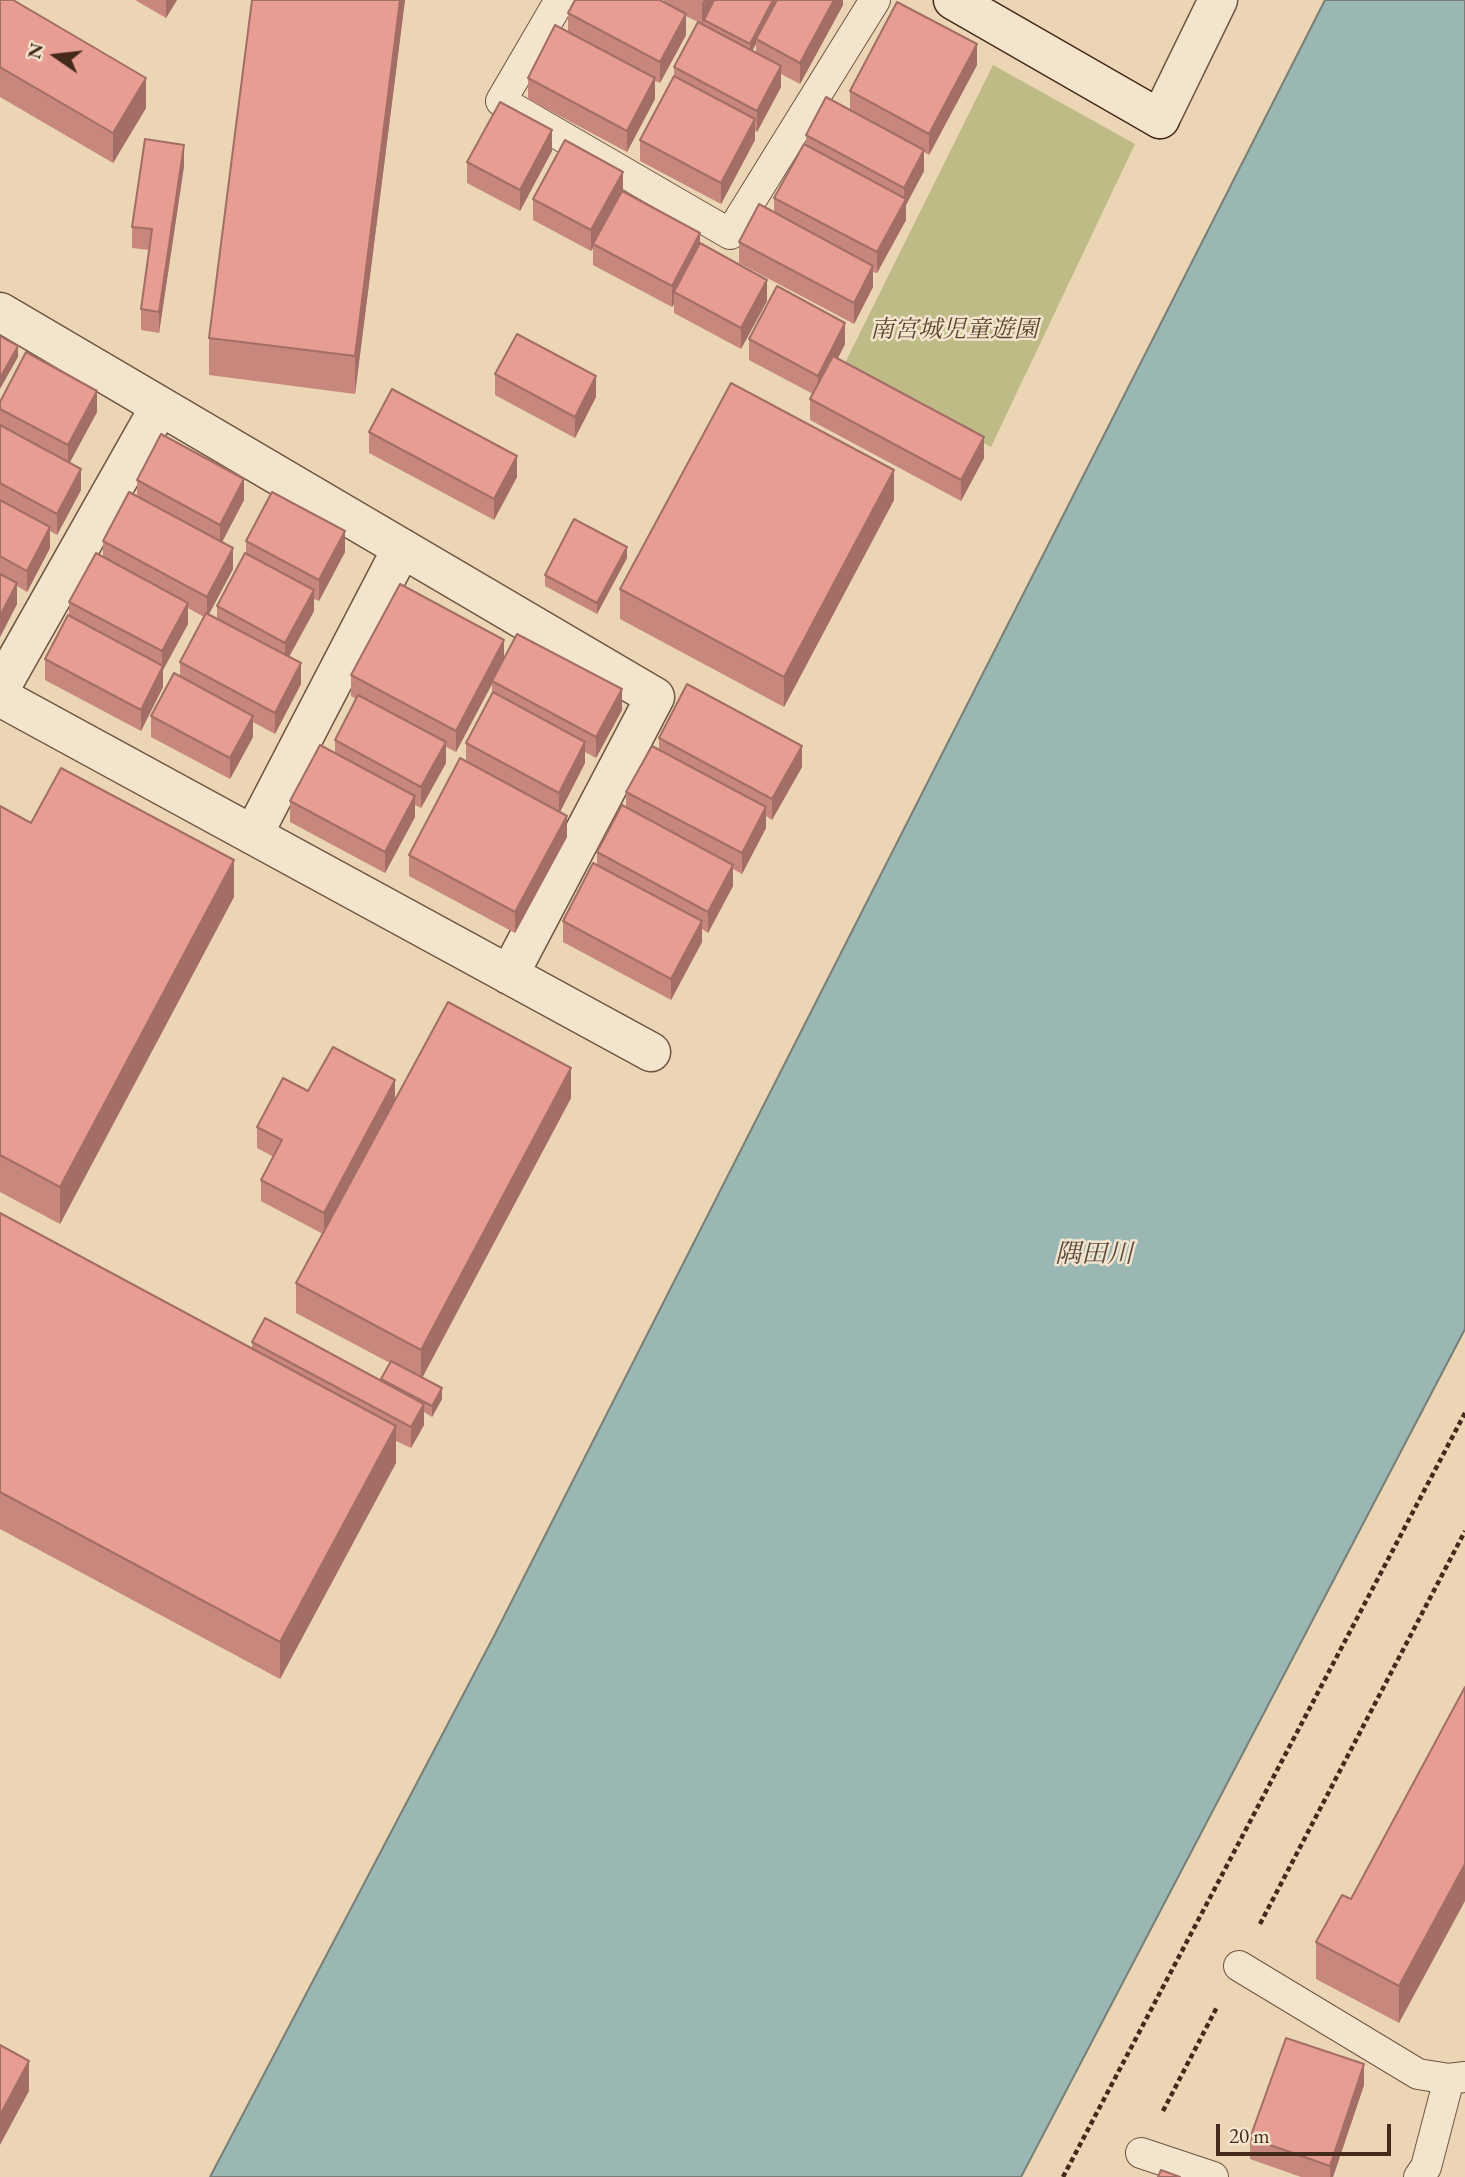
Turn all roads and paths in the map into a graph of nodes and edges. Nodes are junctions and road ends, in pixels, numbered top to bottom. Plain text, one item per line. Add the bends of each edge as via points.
1 (560, 0) edge
2 (875, 0) edge
3 (953, 0) edge
4 (1218, 0) edge
5 (0, 312) edge
6 (160, 406) junction
7 (402, 548) junction
8 (0, 689) edge
9 (0, 697) edge
10 (253, 835) junction
11 (509, 975) junction
12 (652, 1052) dead end
13 (1465, 1413) edge
14 (1465, 1531) edge
15 (1239, 1966) junction
16 (1457, 2078) edge
17 (1141, 2153) joint
18 (1063, 2177) edge
19 (1213, 2177) edge
20 (1419, 2177) edge

1 - 2 lane via 501,101 730,233
3 - 4 street via 1160,119
5 - 6 street
6 - 7 street
6 - 8 street
7 - 10 street
7 - 11 street via 655,697
9 - 10 street
10 - 11 street
11 - 12 street
13 - 18 path
14 - 15 path
15 - 16 lane via 1418,2074
15 - 17 path
16 - 20 lane
17 - 19 lane

